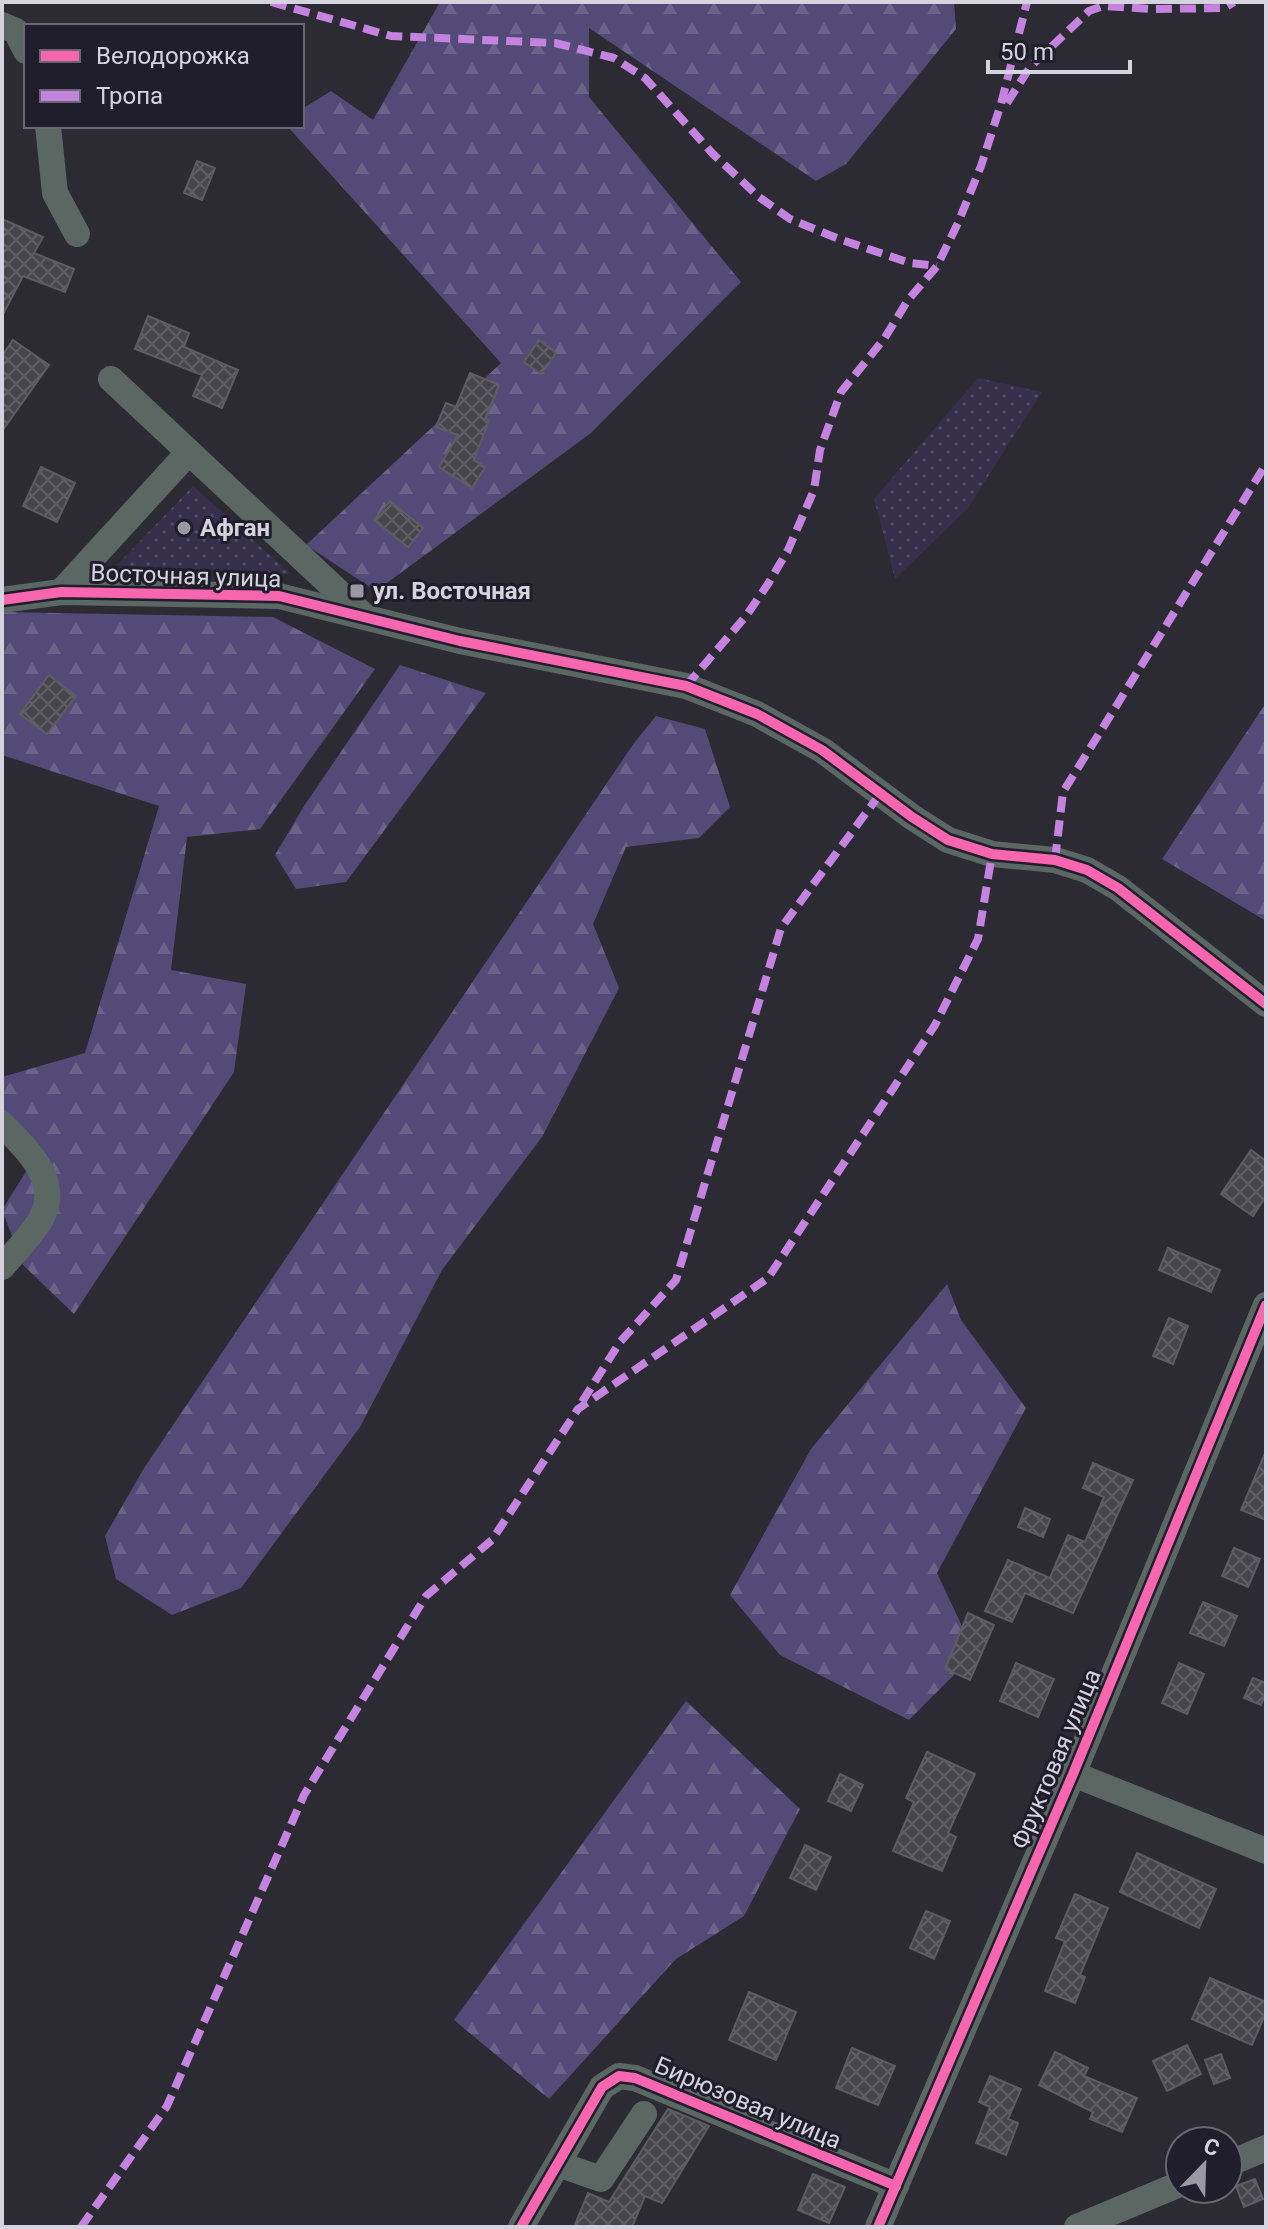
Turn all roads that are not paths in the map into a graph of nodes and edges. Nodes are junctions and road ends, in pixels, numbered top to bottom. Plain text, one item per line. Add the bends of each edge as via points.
1 (2, 25) edge
2 (24, 47) edge
3 (48, 128) edge
4 (77, 234) dead end
5 (111, 379) dead end
6 (189, 452) junction
7 (61, 592) junction
8 (2, 600) edge
9 (366, 617) junction
10 (1266, 1004) edge
11 (2, 1124) edge
12 (2, 1267) edge
13 (1266, 1305) edge
14 (1073, 1774) junction
15 (1266, 1851) edge
16 (644, 2114) dead end
17 (1266, 2148) edge
18 (1244, 2157) edge
19 (558, 2164) junction
20 (896, 2186) junction
21 (1164, 2191) edge
22 (521, 2227) edge
23 (878, 2227) edge
24 (1077, 2227) edge

1 - 2 street via 16,31
3 - 4 street via 55,193
5 - 6 street
6 - 7 street
6 - 9 street
7 - 8 street, Восточная улица
7 - 9 street, Восточная улица via 279,596
9 - 10 street, Восточная улица via 686,686 757,714 822,750 948,840 992,854 1055,860 1087,870 1118,888
11 - 12 street via 37,1160 48,1187 43,1216
13 - 14 street, Фруктовая улица
14 - 15 street
14 - 20 street, Фруктовая улица
16 - 19 street via 601,2179
17 - 18 street
19 - 20 street, Бирюзовая улица via 602,2087 619,2076 635,2078
19 - 22 street, Бирюзовая улица
20 - 23 street, Фруктовая улица
21 - 24 street

